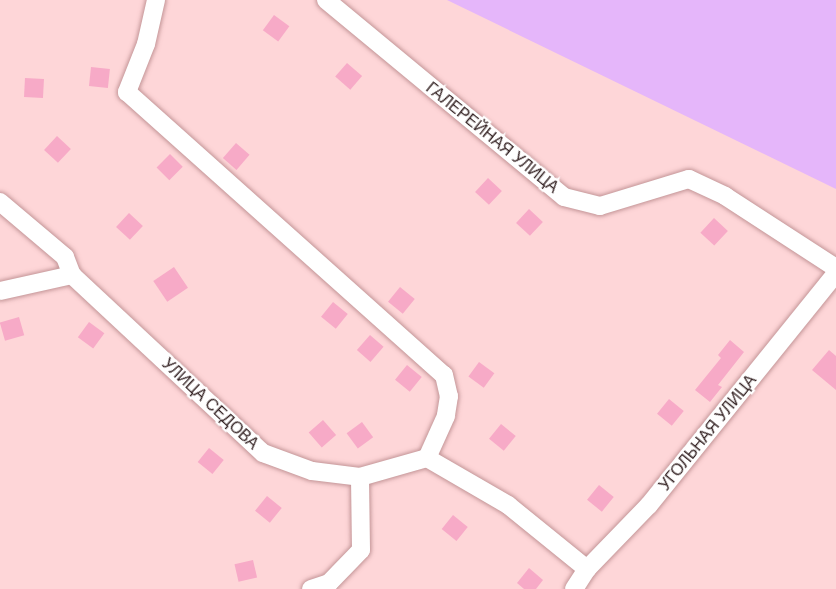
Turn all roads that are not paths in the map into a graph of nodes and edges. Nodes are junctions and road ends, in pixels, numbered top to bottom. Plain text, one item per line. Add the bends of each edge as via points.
1 (156, 0) edge
2 (326, 0) edge
3 (0, 201) edge
4 (836, 268) edge
5 (836, 273) edge
6 (72, 275) junction
7 (0, 291) edge
8 (427, 458) junction
9 (360, 477) junction
10 (587, 569) junction
11 (311, 589) edge
12 (574, 589) edge

1 - 8 street via 146,44 127,92 444,375 449,396 446,416
2 - 4 street, ГАЛЕРЕЙНАЯ УЛИЦА via 564,197 600,207 689,179 725,196
3 - 6 street, УЛИЦА СЕДОВА via 65,257
5 - 10 street, УГОЛЬНАЯ УЛИЦА via 649,505
6 - 7 street
6 - 9 street, УЛИЦА СЕДОВА via 263,453 312,471
8 - 9 street, УЛИЦА СЕДОВА
8 - 10 street via 508,505
9 - 11 street via 361,550 329,583
10 - 12 street, УГОЛЬНАЯ УЛИЦА

